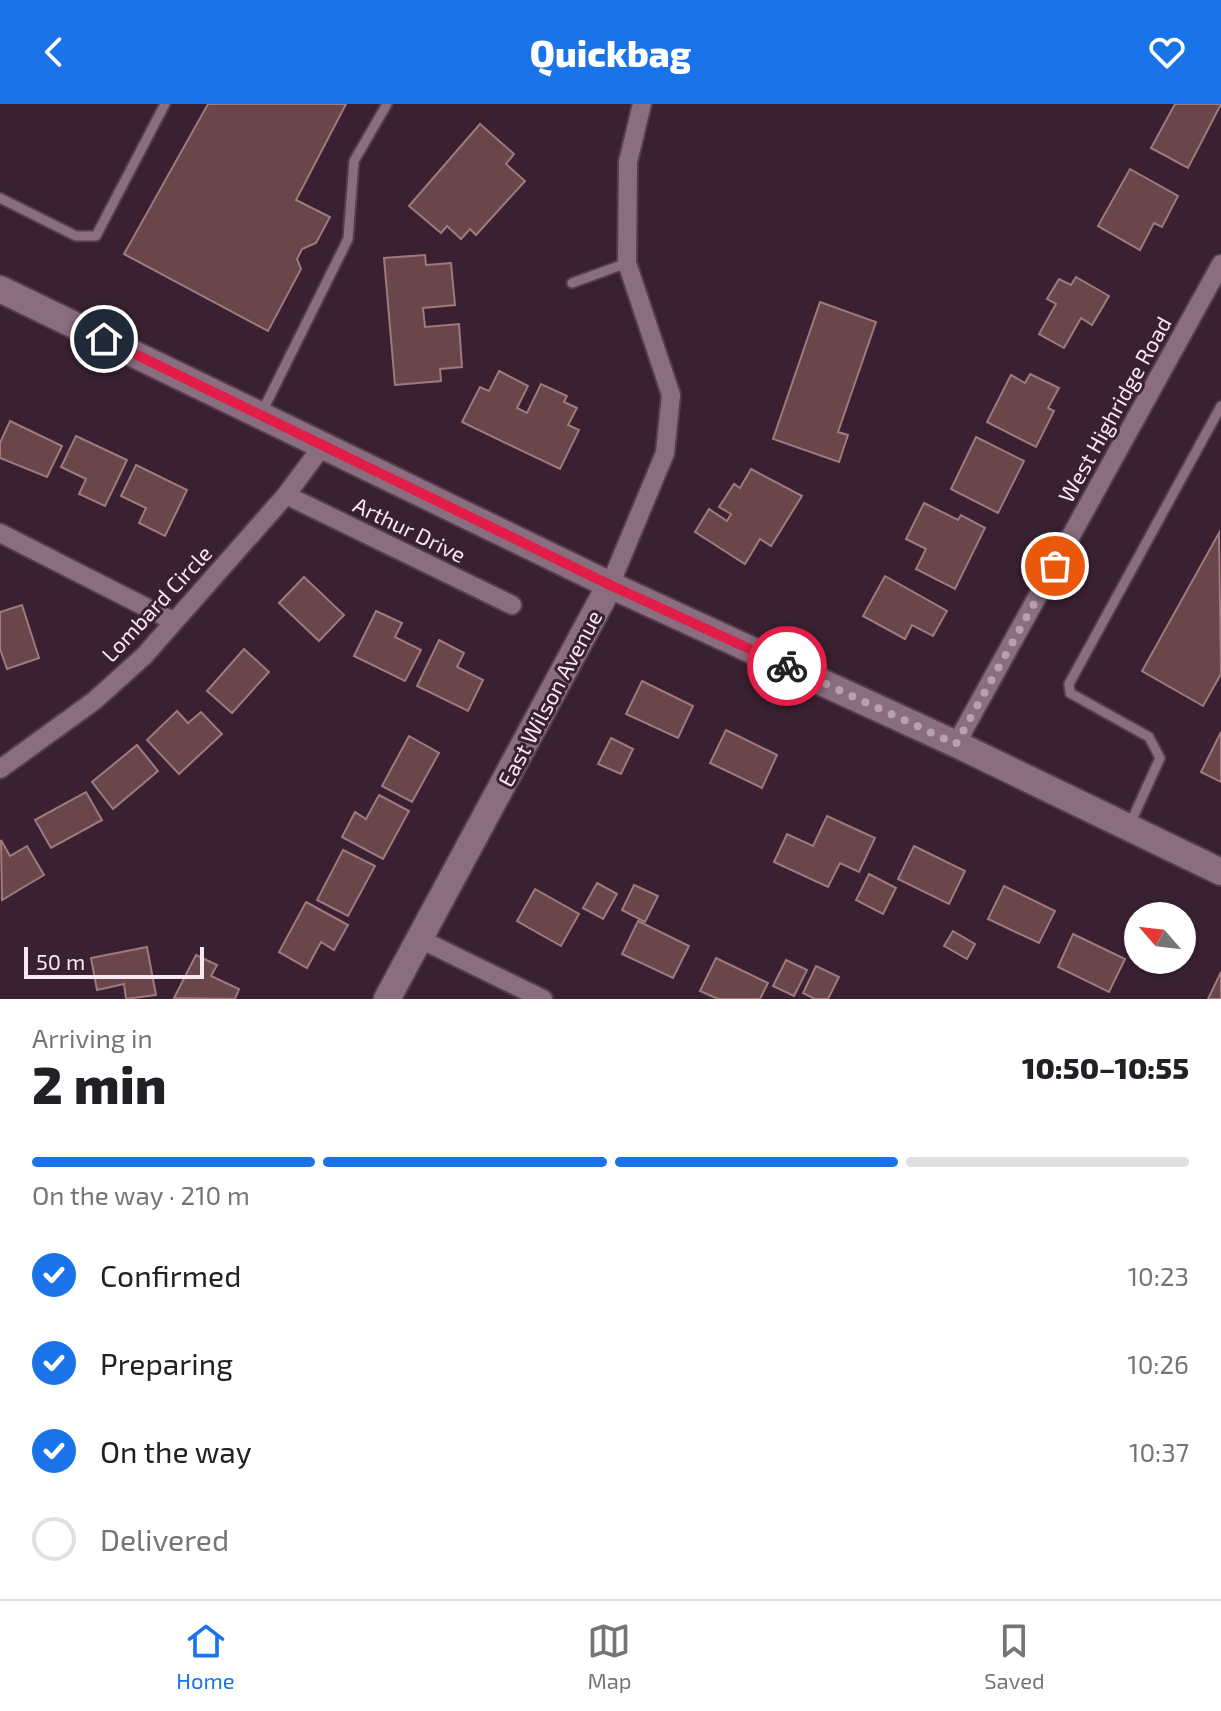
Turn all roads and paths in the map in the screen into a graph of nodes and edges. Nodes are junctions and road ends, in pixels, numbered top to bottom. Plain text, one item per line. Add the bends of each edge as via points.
1 (165, 104) edge
2 (387, 104) edge
3 (642, 104) edge
4 (0, 198) edge
5 (627, 263) junction
6 (1221, 264) edge
7 (572, 283) dead end
8 (0, 289) edge
9 (1221, 406) edge
10 (261, 414) junction
11 (324, 444) junction
12 (286, 495) junction
13 (0, 533) edge
14 (610, 585) junction
15 (512, 605) dead end
16 (173, 621) junction
17 (956, 744) junction
18 (0, 769) edge
19 (1129, 828) junction
20 (1221, 872) edge
21 (420, 939) junction
22 (387, 999) edge
23 (543, 999) edge

1 - 4 lane via 96,236 76,236
2 - 10 lane via 354,161 348,239
3 - 5 street, East Wilson Avenue via 628,162
5 - 7 lane
5 - 14 street, East Wilson Avenue via 671,395 665,453
6 - 17 street, West Highridge Road
8 - 10 street
9 - 19 lane via 1069,684 1070,693 1149,737 1160,758
10 - 11 street
11 - 12 street, Lombard Circle
11 - 14 street
12 - 15 street, Arthur Drive
12 - 16 street, Lombard Circle
13 - 16 street
14 - 17 street
14 - 21 street, East Wilson Avenue
16 - 18 street, Lombard Circle via 94,701
17 - 19 street
19 - 20 street
21 - 22 street, East Wilson Avenue
21 - 23 street

